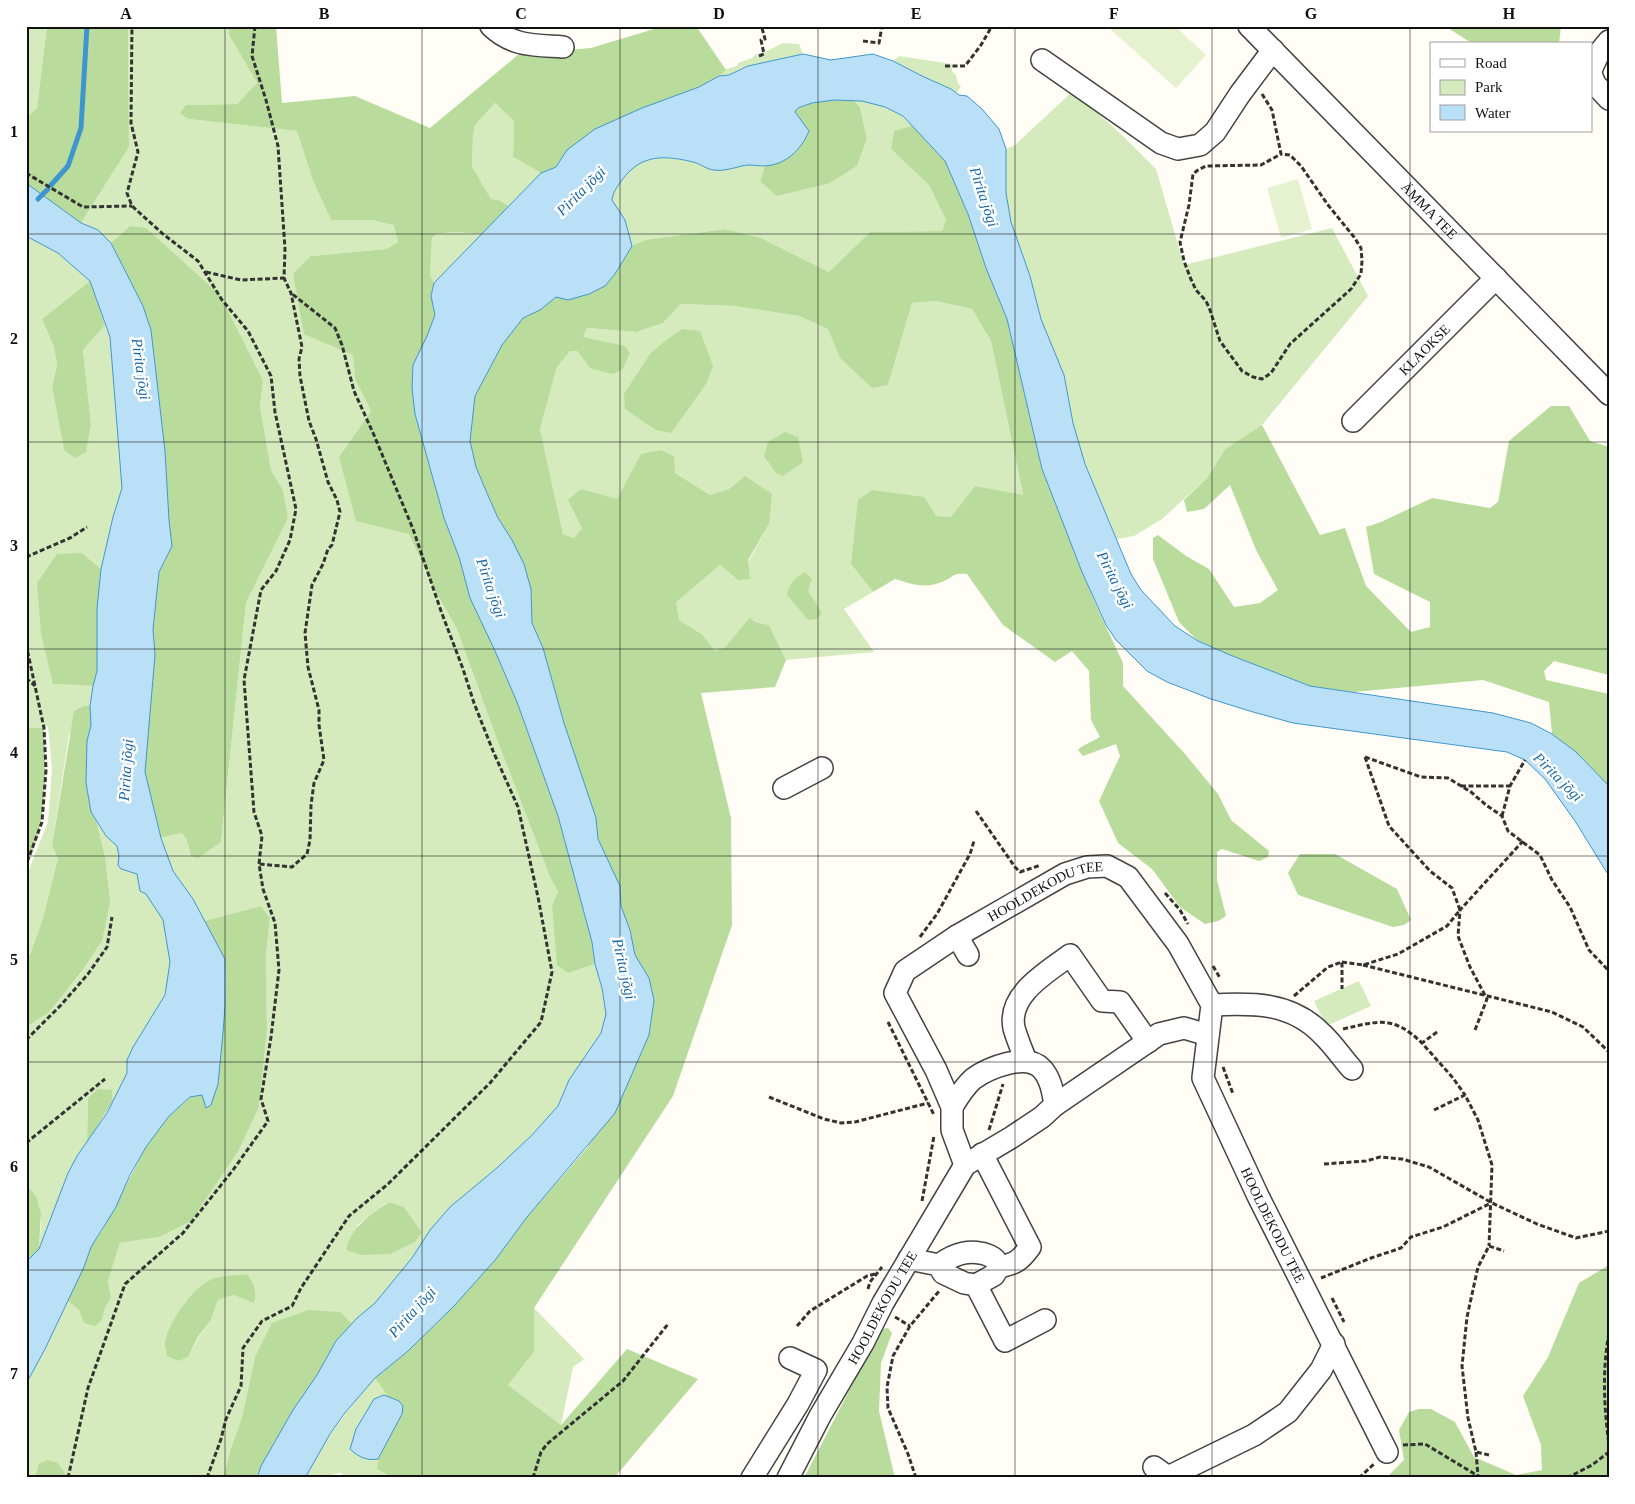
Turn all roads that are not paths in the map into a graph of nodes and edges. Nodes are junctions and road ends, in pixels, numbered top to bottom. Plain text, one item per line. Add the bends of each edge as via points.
1 (491, 26) edge
2 (1248, 26) edge
3 (1609, 41) edge
4 (563, 47) dead end
5 (1273, 50) junction
6 (1042, 60) dead end
7 (1592, 68) edge
8 (1592, 76) edge
9 (1609, 99) edge
10 (1496, 278) junction
11 (1609, 394) edge
12 (1353, 421) dead end
13 (822, 768) dead end
14 (784, 788) dead end
15 (957, 936) junction
16 (968, 955) dead end
17 (1212, 1005) junction
18 (1208, 1035) junction
19 (1148, 1042) junction
20 (1018, 1061) junction
21 (1352, 1069) dead end
22 (1055, 1105) junction
23 (952, 1107) junction
24 (974, 1160) junction
25 (909, 1259) junction
26 (998, 1267) junction
27 (945, 1271) junction
28 (976, 1285) junction
29 (1046, 1320) dead end
30 (1334, 1344) junction
31 (790, 1358) dead end
32 (798, 1404) junction
33 (820, 1416) junction
34 (1387, 1452) road end
35 (1154, 1467) dead end
36 (752, 1478) edge
37 (788, 1478) edge

1 - 4 street via 498,33 522,44
2 - 5 street, ÄMMA TEE
3 - 7 street
5 - 6 street via 1215,132 1200,145 1178,149 1161,143
5 - 10 street, ÄMMA TEE
8 - 9 street
10 - 11 street, ÄMMA TEE
10 - 12 street, KLAOKSE
13 - 14 street
15 - 16 street
15 - 17 street, HOOLDEKODU TEE via 1065,874 1087,867 1107,866 1128,877 1178,944
15 - 23 street, HOOLDEKODU TEE via 905,971 895,993
17 - 18 street, HOOLDEKODU TEE
17 - 21 street via 1274,1006 1303,1018 1323,1034
18 - 19 street via 1184,1028 1160,1034
18 - 30 street, HOOLDEKODU TEE via 1203,1078 1258,1196
19 - 20 street via 1120,1002 1102,1001 1070,955 1032,985 1016,1003 1014,1026
19 - 22 street
20 - 22 street via 1041,1068 1052,1088
20 - 23 street via 974,1079
22 - 24 street
23 - 24 street, HOOLDEKODU TEE via 952,1130
24 - 25 street, HOOLDEKODU TEE
24 - 26 street via 1030,1247 1022,1259
25 - 27 street
25 - 33 street, HOOLDEKODU TEE
26 - 27 street via 992,1255 965,1252 948,1258
26 - 28 street via 994,1276
27 - 28 street via 964,1283
28 - 29 street via 1006,1341
30 - 34 street, HOOLDEKODU TEE
30 - 35 street via 1322,1370 1288,1412 1254,1435 1168,1477
31 - 32 street via 816,1370
32 - 33 street
32 - 36 street
33 - 37 street, HOOLDEKODU TEE

